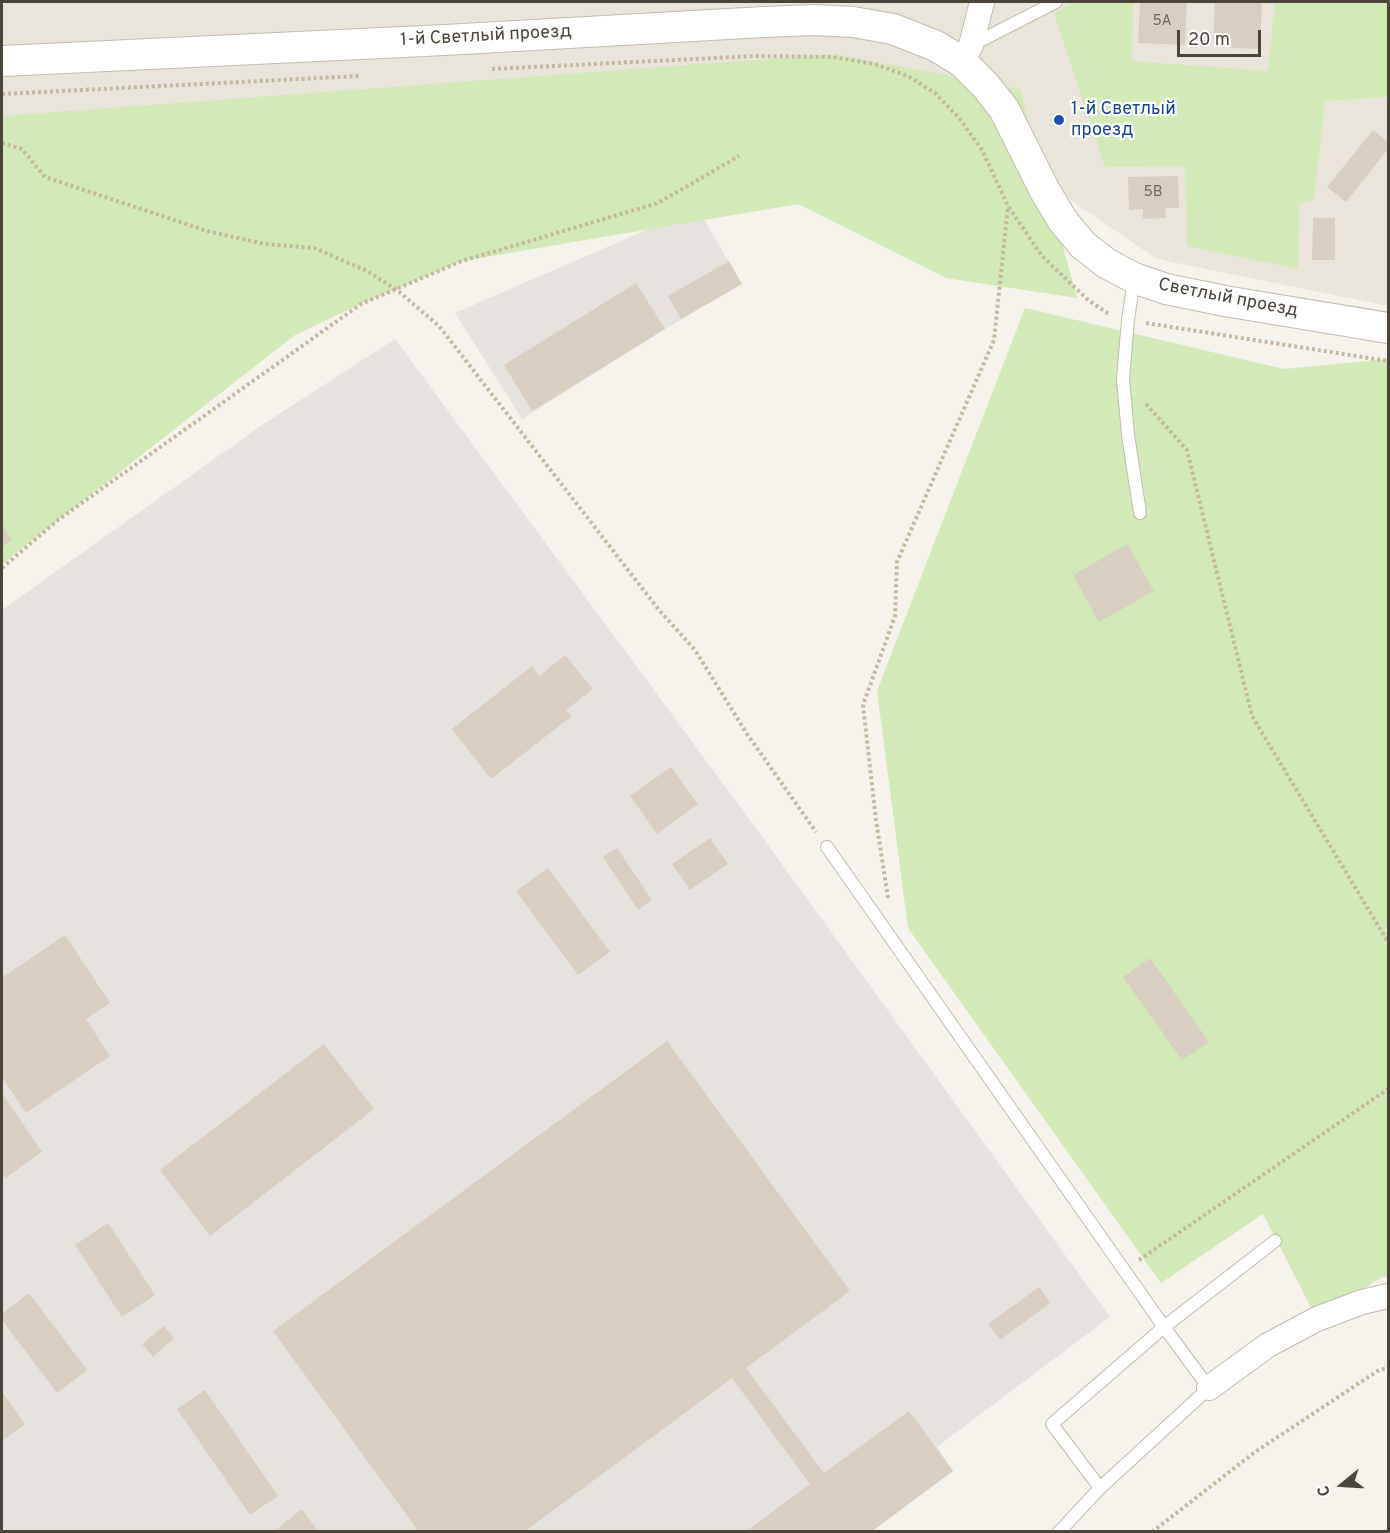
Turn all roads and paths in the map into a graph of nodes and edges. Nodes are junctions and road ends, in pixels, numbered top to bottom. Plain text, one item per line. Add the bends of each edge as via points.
1 (982, 2) edge
2 (1056, 2) edge
3 (966, 53) junction
4 (2, 61) edge
5 (481, 70) dead end
6 (361, 76) dead end
7 (2, 94) edge
8 (2, 143) edge
9 (739, 156) dead end
10 (1008, 206) junction
11 (1134, 278) junction
12 (397, 290) junction
13 (1128, 320) junction
14 (1389, 328) edge
15 (1389, 361) edge
16 (1123, 380) junction
17 (1140, 513) dead end
18 (2, 568) edge
19 (827, 848) joint
20 (888, 900) dead end
21 (1389, 942) edge
22 (1389, 1089) edge
23 (1275, 1241) dead end
24 (1125, 1269) junction
25 (1389, 1296) edge
26 (1164, 1327) junction
27 (1389, 1368) edge
28 (1209, 1388) junction
29 (1100, 1488) junction
30 (1059, 1532) edge
31 (1152, 1532) edge

1 - 3 street
2 - 3 lane
3 - 4 street, 1-й Светлый проезд via 893,29 814,20
3 - 11 street, Светлый проезд via 1004,109 1063,221 1083,245
5 - 10 path via 756,56 833,57 874,64 908,76 935,93 959,118 982,150
6 - 7 path
8 - 12 path via 22,149 45,177 207,231 265,244 314,248 367,271
9 - 12 path via 658,202 462,261
10 - 13 path via 1042,256 1087,299 1111,315
10 - 20 path via 994,340 897,562 895,616 862,705
11 - 13 lane
11 - 14 street, Светлый проезд via 1225,301
12 - 18 path via 362,304 58,520
12 - 19 path via 439,326 652,602 695,650 747,734
13 - 15 path
13 - 16 lane
16 - 17 lane
16 - 21 path via 1187,450 1252,716
19 - 24 lane
22 - 24 path
23 - 26 lane
24 - 26 lane
25 - 28 street via 1317,1319 1268,1344
26 - 28 lane
26 - 29 lane via 1053,1424
27 - 31 path via 1379,1370 1255,1452
28 - 29 lane
29 - 30 lane

